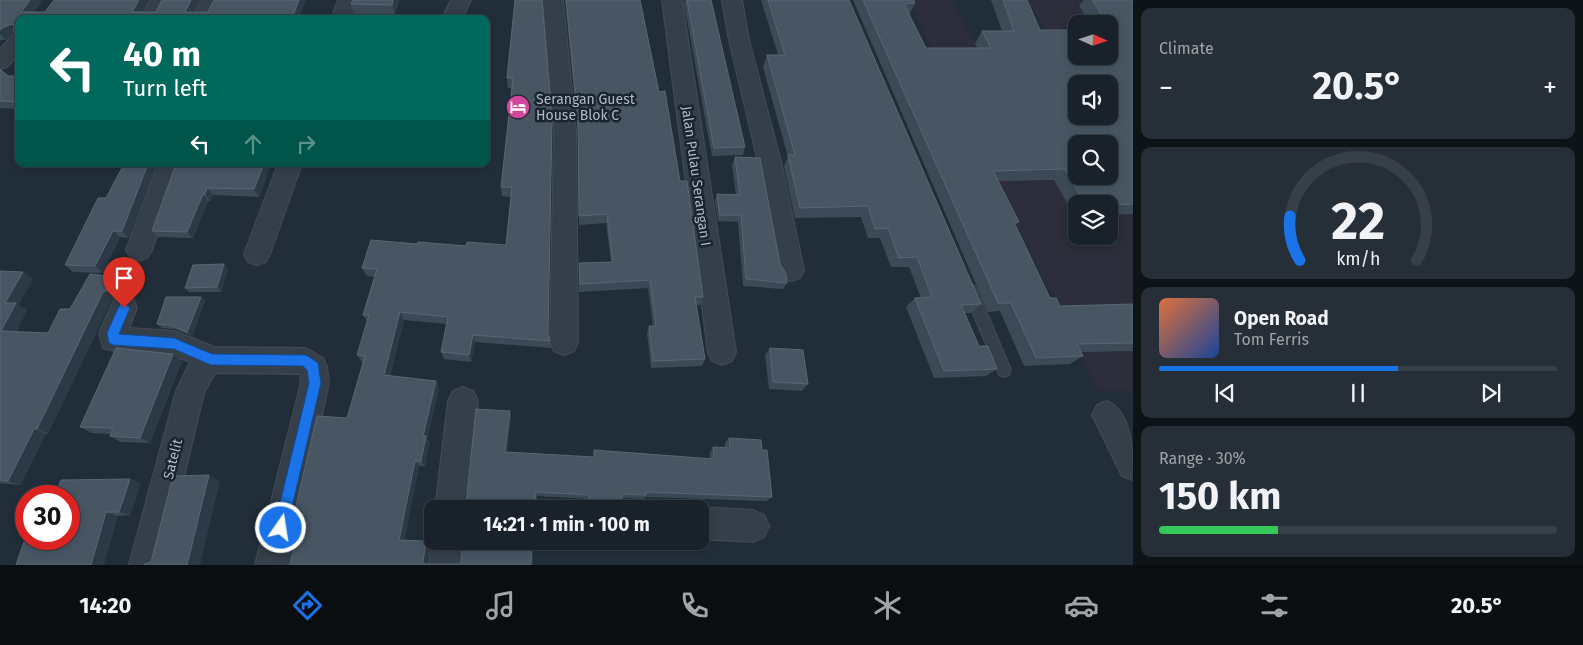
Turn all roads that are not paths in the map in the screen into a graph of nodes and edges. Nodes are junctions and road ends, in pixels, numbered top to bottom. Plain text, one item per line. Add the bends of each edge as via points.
1 (161, 0) edge
2 (212, 0) edge
3 (348, 0) edge
4 (461, 0) edge
5 (553, 0) edge
6 (672, 0) edge
7 (732, 0) edge
8 (152, 15) edge
9 (203, 15) edge
10 (342, 15) edge
11 (454, 15) edge
12 (15, 45) edge
13 (0, 62) edge
14 (169, 167) edge
15 (289, 167) edge
16 (139, 250) dead end
17 (258, 254) dead end
18 (791, 270) dead end
19 (966, 280) edge
20 (124, 308) dead end
21 (564, 342) dead end
22 (722, 352) dead end
23 (211, 360) junction
24 (1004, 370) dead end
25 (463, 401) dead end
26 (1107, 415) dead end
27 (1133, 465) edge
28 (452, 500) edge
29 (709, 524) edge
30 (753, 526) dead end
31 (447, 550) edge
32 (146, 565) edge
33 (272, 565) edge
34 (446, 565) edge

1 - 8 street
2 - 9 street
3 - 10 street
4 - 11 street
5 - 21 street via 566,131
6 - 22 street, Jalan Pulau Serangan I
7 - 18 street
12 - 13 street
14 - 16 street
15 - 17 street
19 - 24 lane
20 - 23 street via 113,339 174,344
23 - 32 street, Satelit via 203,365 190,391
23 - 33 street via 306,361 313,367 315,383
25 - 28 street
26 - 27 street
29 - 30 street
31 - 34 street

